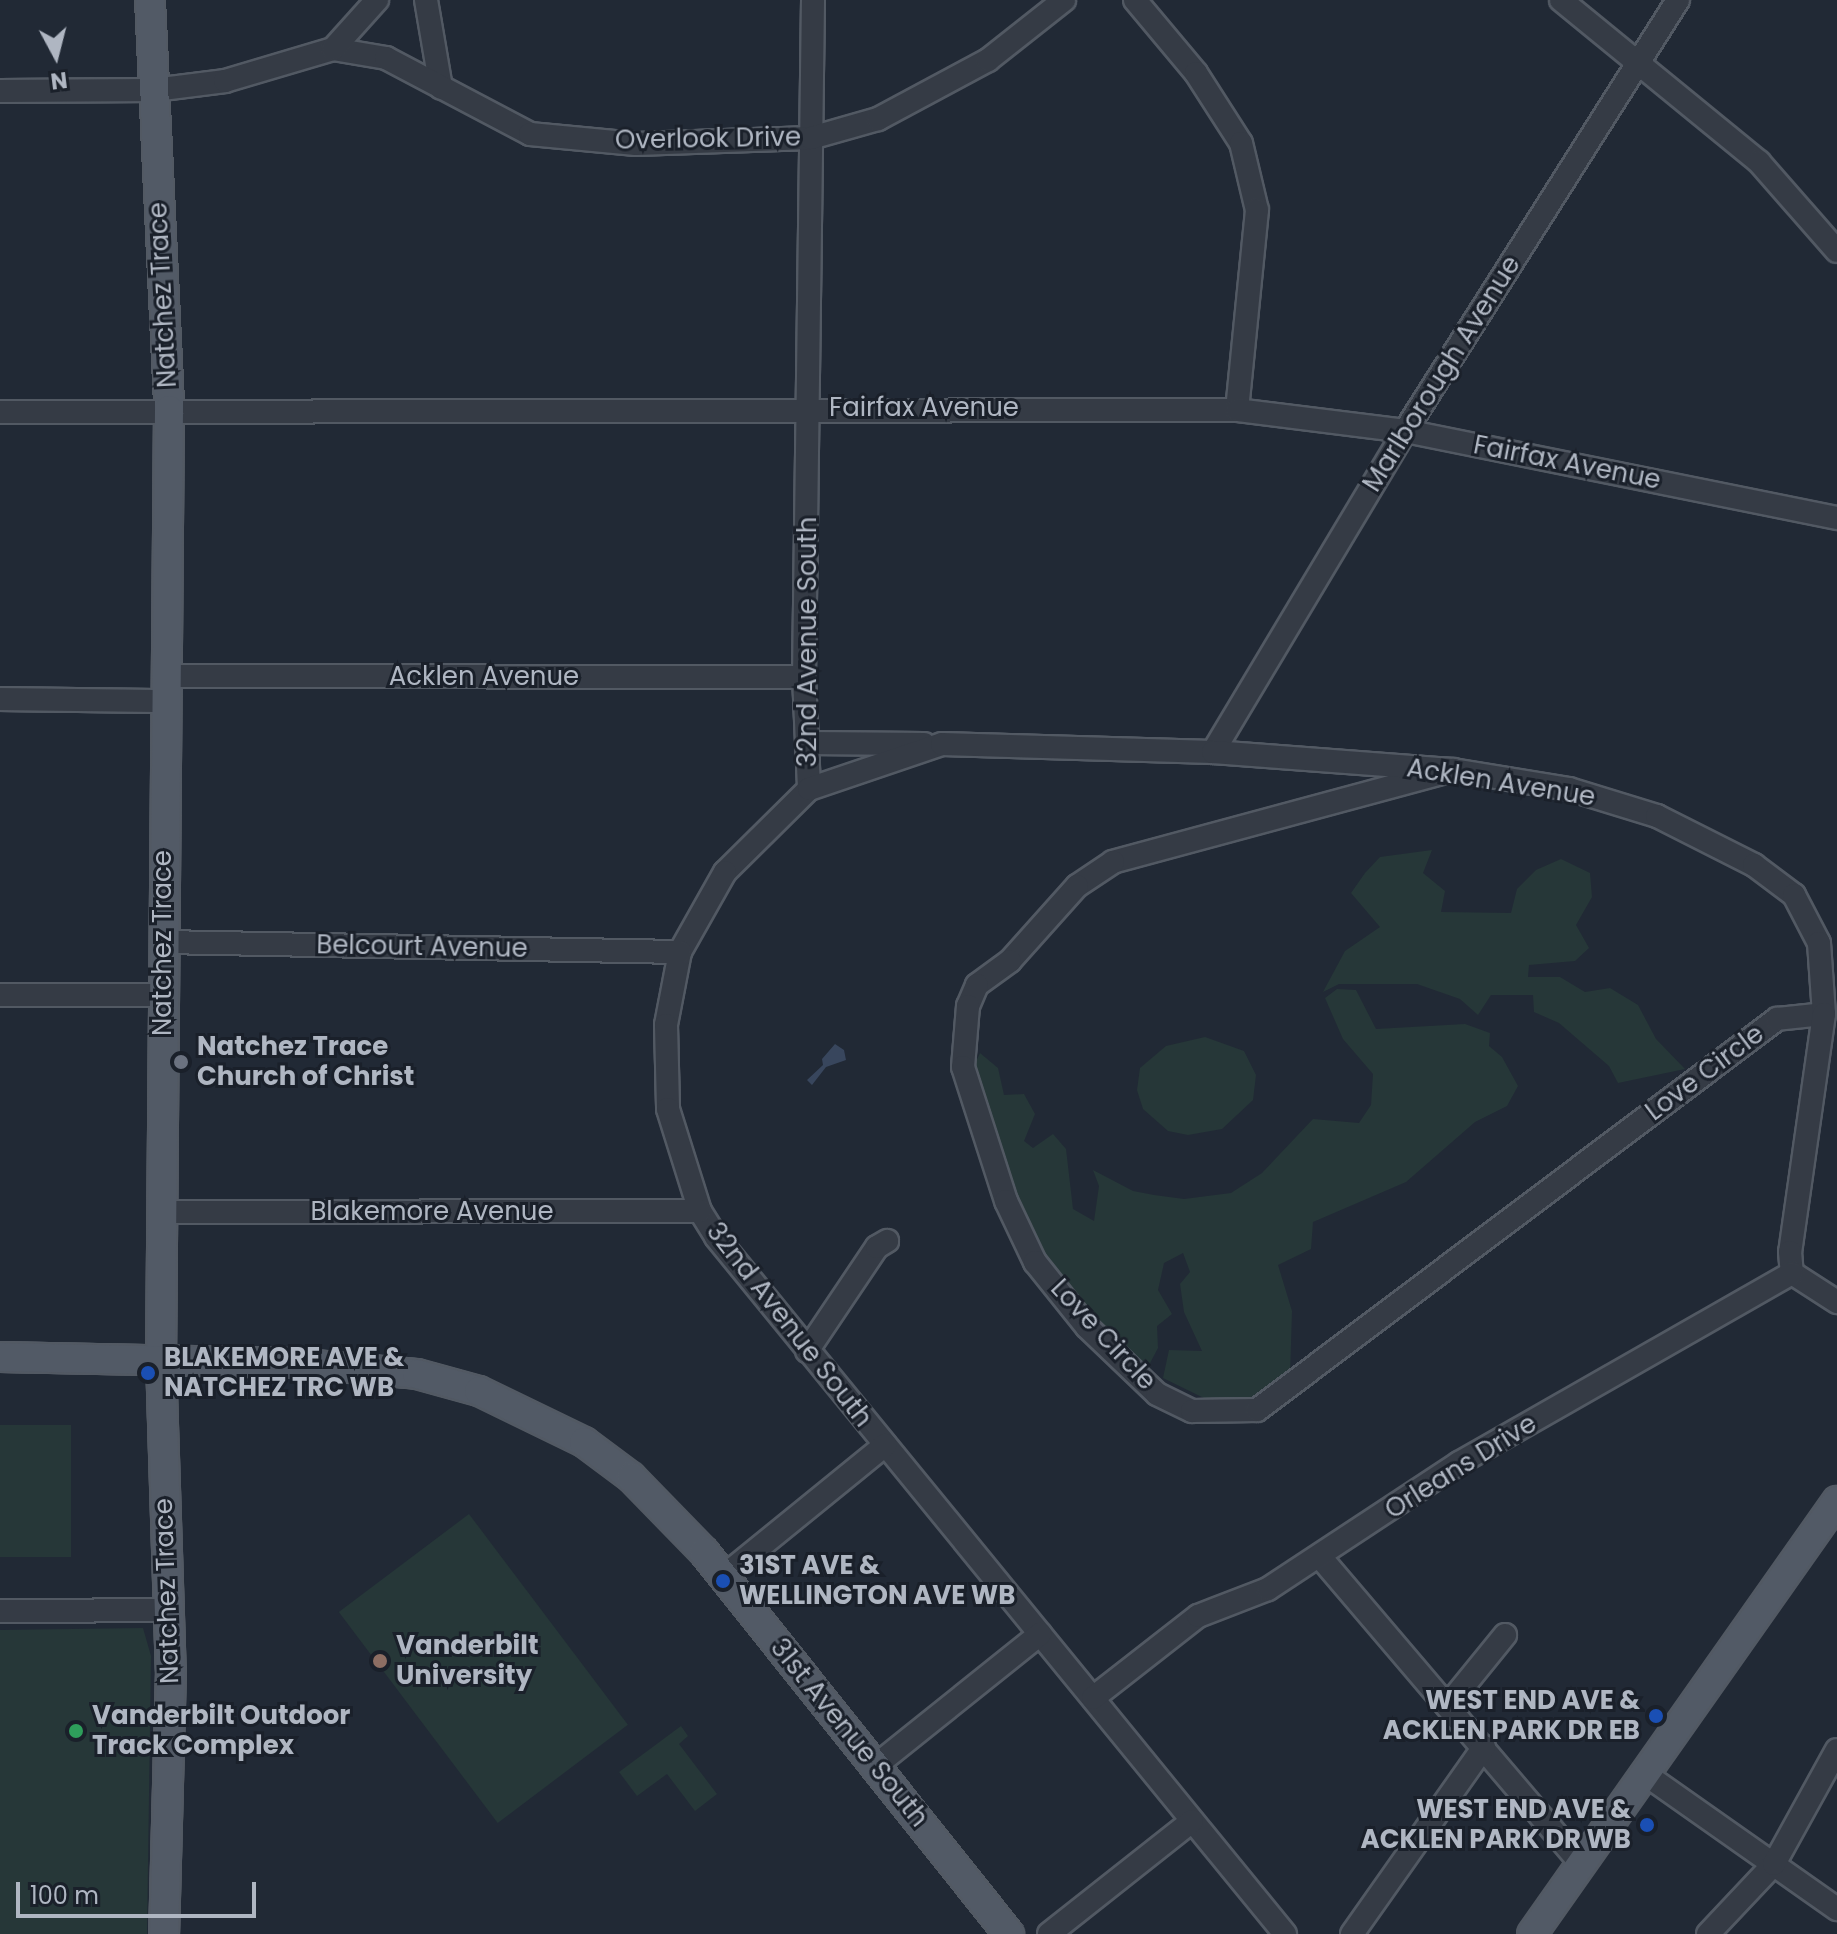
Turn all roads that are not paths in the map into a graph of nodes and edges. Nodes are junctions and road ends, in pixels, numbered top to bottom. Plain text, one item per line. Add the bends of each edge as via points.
1 (150, 0) edge
2 (377, 0) edge
3 (426, 0) edge
4 (813, 0) edge
5 (1064, 0) edge
6 (1135, 0) edge
7 (1561, 0) edge
8 (1678, 0) edge
9 (333, 49) junction
10 (1638, 61) junction
11 (441, 88) junction
12 (154, 90) junction
13 (0, 91) edge
14 (811, 138) junction
15 (1837, 251) edge
16 (808, 408) junction
17 (169, 410) junction
18 (1237, 410) junction
19 (0, 412) edge
20 (1405, 431) junction
21 (1837, 518) edge
22 (804, 677) junction
23 (165, 688) junction
24 (0, 699) edge
25 (807, 743) junction
26 (942, 744) junction
27 (1213, 752) junction
28 (1453, 770) junction
29 (809, 789) junction
30 (163, 942) junction
31 (680, 952) junction
32 (0, 995) edge
33 (163, 995) junction
34 (1824, 1014) junction
35 (700, 1211) junction
36 (164, 1212) junction
37 (887, 1241) dead end
38 (1792, 1273) junction
39 (1837, 1302) edge
40 (807, 1351) junction
41 (0, 1357) edge
42 (161, 1360) junction
43 (885, 1445) junction
44 (1837, 1501) edge
45 (1321, 1558) junction
46 (724, 1576) junction
47 (167, 1610) junction
48 (0, 1611) edge
49 (1040, 1634) junction
50 (1505, 1635) dead end
51 (1093, 1698) junction
52 (1449, 1704) junction
53 (1484, 1747) junction
54 (1837, 1750) edge
55 (874, 1767) junction
56 (1645, 1774) junction
57 (1192, 1821) junction
58 (1774, 1864) junction
59 (1583, 1866) junction
60 (1837, 1909) edge
61 (164, 1934) edge
62 (1009, 1934) edge
63 (1049, 1934) edge
64 (1285, 1934) edge
65 (1352, 1934) edge
66 (1532, 1934) edge
67 (1708, 1934) edge

1 - 12 main road, Natchez Trace
2 - 9 street
3 - 11 street
4 - 14 street, 32nd Avenue South
5 - 14 street, Overlook Drive via 988,60 878,119
6 - 18 street via 1196,73 1241,143 1257,210
7 - 10 street
8 - 10 street, Marlborough Avenue
9 - 11 street, Overlook Drive via 386,58
9 - 12 street via 225,81
10 - 15 street via 1759,162
10 - 20 street, Marlborough Avenue
11 - 14 street, Overlook Drive via 530,134 636,144
12 - 13 street
12 - 17 main road, Natchez Trace
14 - 16 street, 32nd Avenue South
16 - 17 street, Fairfax Avenue
16 - 18 street, Fairfax Avenue
16 - 22 street, 32nd Avenue South
17 - 19 street, Fairfax Avenue
17 - 23 main road, Natchez Trace
18 - 20 street, Fairfax Avenue
20 - 21 street, Fairfax Avenue
20 - 27 street, Marlborough Avenue
22 - 23 street, Acklen Avenue
22 - 25 street, 32nd Avenue South
23 - 24 street, Acklen Avenue
23 - 30 main road, Natchez Trace
25 - 26 street, Acklen Avenue
25 - 29 street, 32nd Avenue South
26 - 27 street, Acklen Avenue
26 - 29 street, Acklen Avenue
27 - 28 street, Acklen Avenue
28 - 34 street, Acklen Avenue via 1569,789 1657,816 1754,865 1794,895 1819,943
28 - 34 street, Love Circle via 1113,862 1077,886 1010,961 977,985 968,1006 963,1067 1006,1201 1035,1262 1087,1327 1157,1394 1192,1411 1257,1410 1777,1019
29 - 31 street, 32nd Avenue South via 725,872
30 - 31 street, Belcourt Avenue
30 - 33 main road, Natchez Trace
31 - 35 street, 32nd Avenue South via 666,1025 668,1109
32 - 33 street
33 - 36 main road, Natchez Trace
34 - 38 street, Acklen Avenue via 1790,1252
35 - 36 street, Blakemore Avenue
35 - 40 street, 32nd Avenue South
36 - 42 main road, Natchez Trace
37 - 40 street via 877,1247
38 - 39 street
38 - 45 street, Orleans Drive via 1459,1463
40 - 43 street, 32nd Avenue South
41 - 42 main road
42 - 46 main road, 31st Avenue South via 335,1366 417,1374 479,1391 584,1442 631,1477
42 - 47 main road, Natchez Trace
43 - 46 street
43 - 49 street, 32nd Avenue South
44 - 56 main road
45 - 51 street, Orleans Drive via 1268,1589 1198,1616
45 - 52 street
46 - 55 main road, 31st Avenue South
47 - 48 street
47 - 61 main road, Natchez Trace via 171,1670
49 - 51 street, 32nd Avenue South
49 - 55 street
50 - 52 street
51 - 57 street, 32nd Avenue South
52 - 53 street
53 - 59 street
53 - 65 street
54 - 58 street
55 - 62 main road, 31st Avenue South
56 - 58 street
56 - 59 main road
57 - 63 street
57 - 64 street, 32nd Avenue South
58 - 60 street
58 - 67 street
59 - 66 main road

